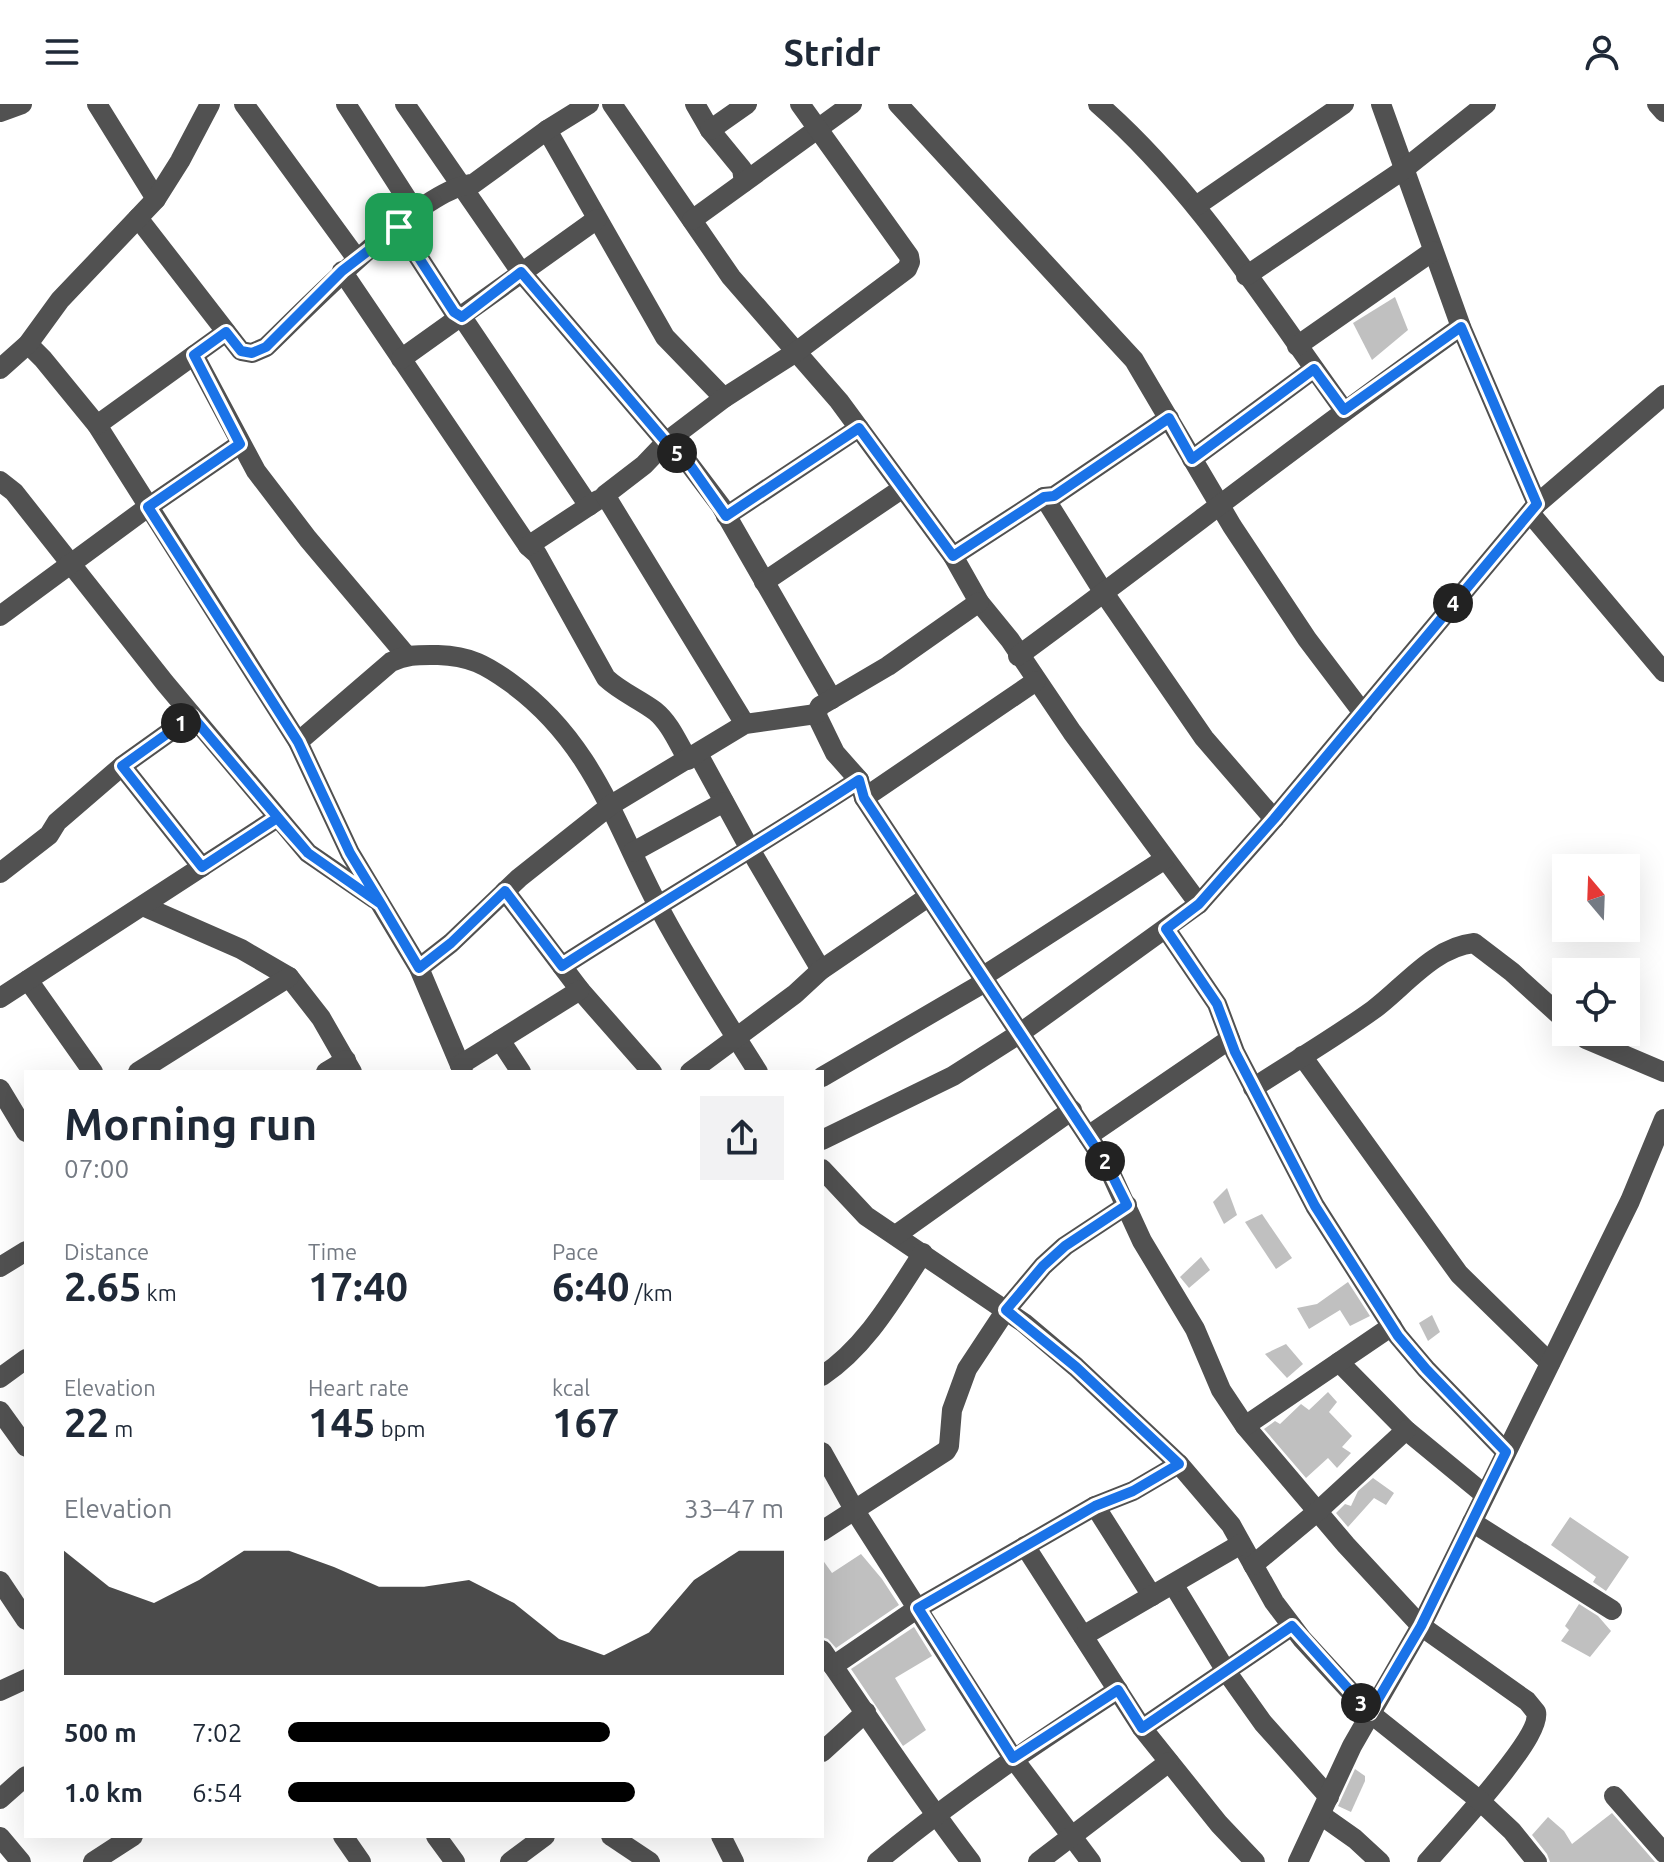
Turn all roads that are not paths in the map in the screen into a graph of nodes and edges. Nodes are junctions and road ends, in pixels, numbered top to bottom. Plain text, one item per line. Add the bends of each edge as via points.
1 (22, 104) edge
2 (97, 104) edge
3 (210, 104) edge
4 (244, 104) edge
5 (346, 104) edge
6 (405, 104) edge
7 (589, 104) edge
8 (612, 104) edge
9 (695, 104) edge
10 (747, 104) edge
11 (800, 104) edge
12 (852, 104) edge
13 (898, 104) edge
14 (1098, 104) edge
15 (1344, 104) edge
16 (1381, 104) edge
17 (1486, 104) edge
18 (1657, 104) edge
19 (0, 112) edge
20 (1664, 112) edge
21 (818, 129) junction
22 (547, 130) junction
23 (710, 130) junction
24 (1403, 170) junction
25 (744, 182) junction
26 (458, 185) junction
27 (156, 199) junction
28 (1196, 206) junction
29 (416, 213) junction
30 (138, 218) junction
31 (597, 219) junction
32 (692, 220) junction
33 (399, 227) junction
34 (1433, 251) junction
35 (350, 265) junction
36 (521, 272) junction
37 (1246, 276) junction
38 (462, 317) junction
39 (1461, 327) junction
40 (226, 332) junction
41 (28, 344) junction
42 (1297, 346) junction
43 (796, 352) junction
44 (194, 355) junction
45 (401, 359) junction
46 (0, 369) edge
47 (1314, 369) junction
48 (1664, 395) edge
49 (724, 398) junction
50 (1344, 410) junction
51 (1169, 418) junction
52 (97, 425) junction
53 (859, 428) junction
54 (666, 442) junction
55 (240, 444) junction
56 (1192, 459) junction
57 (0, 481) edge
58 (903, 488) junction
59 (1044, 497) junction
60 (597, 500) junction
61 (148, 507) junction
62 (1220, 507) junction
63 (1533, 509) junction
64 (726, 516) junction
65 (528, 546) junction
66 (953, 556) junction
67 (71, 565) junction
68 (764, 582) junction
69 (1104, 593) junction
70 (979, 602) junction
71 (0, 616) edge
72 (406, 655) junction
73 (1018, 656) junction
74 (1664, 672) edge
75 (1036, 681) junction
76 (832, 699) junction
77 (1363, 713) junction
78 (816, 714) junction
79 (192, 716) junction
80 (745, 724) junction
81 (298, 742) junction
82 (693, 757) junction
83 (122, 766) junction
84 (862, 789) junction
85 (724, 802) junction
86 (611, 805) junction
87 (277, 818) junction
88 (1274, 819) junction
89 (751, 851) junction
90 (633, 852) junction
91 (1165, 859) junction
92 (202, 867) junction
93 (0, 872) edge
94 (505, 891) junction
95 (928, 897) junction
96 (381, 904) junction
97 (1199, 904) junction
98 (657, 905) junction
99 (143, 906) junction
100 (1166, 929) junction
101 (562, 966) junction
102 (419, 968) junction
103 (821, 970) junction
104 (289, 977) junction
105 (28, 980) junction
106 (984, 980) junction
107 (580, 990) junction
108 (0, 998) edge
109 (1552, 1008) edge
110 (1019, 1034) junction
111 (736, 1038) junction
112 (1230, 1039) junction
113 (500, 1040) junction
114 (1603, 1046) edge
115 (1302, 1056) junction
116 (349, 1066) edge
117 (461, 1069) edge
118 (92, 1070) edge
119 (141, 1070) edge
120 (520, 1070) edge
121 (650, 1070) edge
122 (693, 1070) edge
123 (757, 1070) edge
124 (1664, 1072) edge
125 (824, 1076) edge
126 (1253, 1088) junction
127 (0, 1089) edge
128 (1072, 1110) junction
129 (8, 1116) edge
130 (1664, 1119) edge
131 (24, 1130) edge
132 (1088, 1136) junction
133 (824, 1139) edge
134 (824, 1171) edge
135 (1127, 1205) junction
136 (896, 1235) junction
137 (24, 1252) edge
138 (923, 1253) junction
139 (0, 1267) edge
140 (1006, 1310) junction
141 (1392, 1326) junction
142 (24, 1360) edge
143 (1339, 1362) junction
144 (1550, 1363) junction
145 (824, 1375) edge
146 (0, 1378) edge
147 (0, 1411) edge
148 (1245, 1426) junction
149 (1406, 1430) junction
150 (24, 1444) edge
151 (1506, 1452) junction
152 (824, 1456) edge
153 (1179, 1464) junction
154 (1485, 1495) junction
155 (1095, 1506) junction
156 (855, 1511) junction
157 (1318, 1511) junction
158 (1472, 1522) junction
159 (824, 1530) edge
160 (1241, 1544) junction
161 (1025, 1546) junction
162 (1253, 1565) junction
163 (0, 1581) edge
164 (1173, 1584) junction
165 (1152, 1596) junction
166 (918, 1608) junction
167 (1612, 1610) dead end
168 (24, 1617) edge
169 (1292, 1626) junction
170 (1421, 1626) junction
171 (1083, 1636) junction
172 (827, 1658) edge
173 (1226, 1671) junction
174 (24, 1680) edge
175 (1118, 1690) junction
176 (0, 1691) edge
177 (866, 1712) junction
178 (1370, 1713) junction
179 (1142, 1728) junction
180 (824, 1750) edge
181 (1013, 1758) junction
182 (1169, 1762) junction
183 (24, 1778) edge
184 (1614, 1796) dead end
185 (0, 1799) edge
186 (1479, 1800) junction
187 (1325, 1806) junction
188 (934, 1814) junction
189 (1070, 1836) junction
190 (0, 1837) edge
191 (130, 1838) edge
192 (344, 1838) edge
193 (437, 1838) edge
194 (542, 1838) edge
195 (614, 1838) edge
196 (724, 1838) edge
197 (1664, 1853) edge
198 (21, 1862) edge
199 (93, 1862) edge
200 (361, 1862) edge
201 (455, 1862) edge
202 (510, 1862) edge
203 (650, 1862) edge
204 (734, 1862) edge
205 (877, 1862) edge
206 (971, 1862) edge
207 (1038, 1862) edge
208 (1091, 1862) edge
209 (1255, 1862) edge
210 (1298, 1862) edge
211 (1380, 1862) edge
212 (1427, 1862) edge
213 (1537, 1862) edge

1 - 19 street
2 - 27 street
3 - 27 street
4 - 35 street
5 - 29 street
6 - 26 street
7 - 22 street
8 - 32 street
9 - 23 street
10 - 23 street
11 - 21 street
12 - 21 street
13 - 51 street via 1134,360
14 - 28 street
15 - 28 street
16 - 24 street
17 - 24 street
18 - 20 street
21 - 25 street
21 - 43 street via 910,262
22 - 26 street via 473,184
22 - 31 street
23 - 25 street via 742,169
24 - 34 street
24 - 37 street
25 - 32 street
26 - 29 street
26 - 36 street
27 - 30 street
28 - 37 street
29 - 33 street
30 - 40 street
30 - 41 street via 60,300
31 - 36 street
31 - 49 street via 665,337
32 - 43 street via 731,277
33 - 35 street
33 - 38 street
34 - 39 street
34 - 42 street
35 - 40 street via 266,347 241,351
35 - 45 street
36 - 38 street
36 - 54 street
37 - 42 street
38 - 45 street
38 - 60 street
39 - 50 street
39 - 63 street
40 - 44 street
41 - 46 street
41 - 52 street
42 - 47 street
43 - 49 street
43 - 53 street
44 - 52 street
44 - 55 street
45 - 65 street
47 - 50 street
47 - 56 street
48 - 63 street
49 - 54 street
50 - 62 street
51 - 56 street
51 - 59 street via 1054,496
52 - 61 street
53 - 58 street
53 - 64 street
54 - 60 street
54 - 64 street via 690,465
55 - 61 street
55 - 72 street via 308,539
56 - 62 street
57 - 67 street
58 - 66 street
58 - 68 street
59 - 66 street
59 - 69 street
60 - 65 street
60 - 80 street
61 - 67 street
61 - 81 street
62 - 69 street
62 - 77 street
63 - 74 street
63 - 77 street
64 - 68 street
65 - 82 street via 606,678 652,709
66 - 70 street
67 - 71 street
67 - 79 street
68 - 76 street
69 - 73 street
69 - 88 street via 1204,738
70 - 73 street
70 - 76 street
72 - 81 street
72 - 86 street via 483,663 539,703 576,746
73 - 75 street
75 - 84 street
75 - 91 street
76 - 78 street
77 - 88 street
78 - 80 street
78 - 84 street via 835,753
79 - 83 street
79 - 87 street
80 - 82 street
81 - 96 street via 350,853
82 - 85 street
82 - 86 street
83 - 92 street
83 - 93 street via 49,835
84 - 89 street
84 - 95 street
85 - 89 street
85 - 90 street
86 - 90 street
86 - 94 street
87 - 92 street
87 - 96 street via 308,853
88 - 97 street
89 - 98 street
89 - 103 street
90 - 98 street
91 - 97 street
91 - 106 street
92 - 99 street
94 - 101 street
94 - 102 street
95 - 103 street
95 - 106 street
96 - 102 street
97 - 100 street
98 - 101 street
98 - 111 street
99 - 104 street via 241,949
99 - 105 street
100 - 110 street
100 - 112 street via 1217,1004
101 - 107 street
102 - 117 street
103 - 111 street
104 - 116 street
104 - 119 street
105 - 108 street
105 - 118 street
106 - 110 street
106 - 125 street
107 - 113 street
107 - 121 street
109 - 115 street via 1474,943 1460,945
110 - 128 street
110 - 133 street via 953,1076
111 - 122 street
111 - 123 street
112 - 126 street
112 - 132 street
113 - 117 street
113 - 120 street
114 - 124 street
115 - 126 street
115 - 144 street via 1459,1274
126 - 141 street via 1315,1206
127 - 129 street
128 - 132 street
128 - 136 street
129 - 131 street
130 - 144 street
132 - 135 street
134 - 136 street via 866,1216
135 - 140 street via 1065,1246
135 - 148 street via 1153,1262 1195,1329 1221,1390
136 - 138 street
137 - 139 street
138 - 140 street
138 - 145 street via 874,1327
140 - 153 street
140 - 156 street via 967,1369 952,1410 946,1451
141 - 143 street
141 - 151 street
142 - 146 street
143 - 148 street
143 - 149 street
144 - 151 street
147 - 150 street
148 - 157 street
149 - 154 street
149 - 157 street
151 - 154 street
152 - 156 street
153 - 155 street
153 - 160 street
154 - 158 street
155 - 161 street
155 - 165 street
156 - 159 street
156 - 166 street
157 - 162 street
157 - 170 street
158 - 167 street
158 - 170 street
160 - 162 street
160 - 164 street
161 - 166 street
161 - 171 street
162 - 169 street
163 - 168 street
164 - 165 street
164 - 173 street
165 - 171 street
166 - 172 street
166 - 181 street
169 - 173 street
169 - 178 street
170 - 178 street
170 - 186 street via 1536,1712 1536,1726 1521,1752
171 - 175 street
172 - 177 street
173 - 179 street
173 - 187 street
174 - 176 street
175 - 179 street
175 - 181 street
177 - 180 street
177 - 188 street
178 - 186 street
178 - 187 street
179 - 182 street
181 - 188 street
181 - 189 street
182 - 189 street
182 - 209 street
183 - 185 street
184 - 197 street
186 - 212 street
186 - 213 street
187 - 210 street
187 - 211 street
188 - 205 street
188 - 206 street
189 - 207 street
189 - 208 street
190 - 198 street
191 - 199 street
192 - 200 street
193 - 201 street
194 - 202 street
195 - 203 street
196 - 204 street

